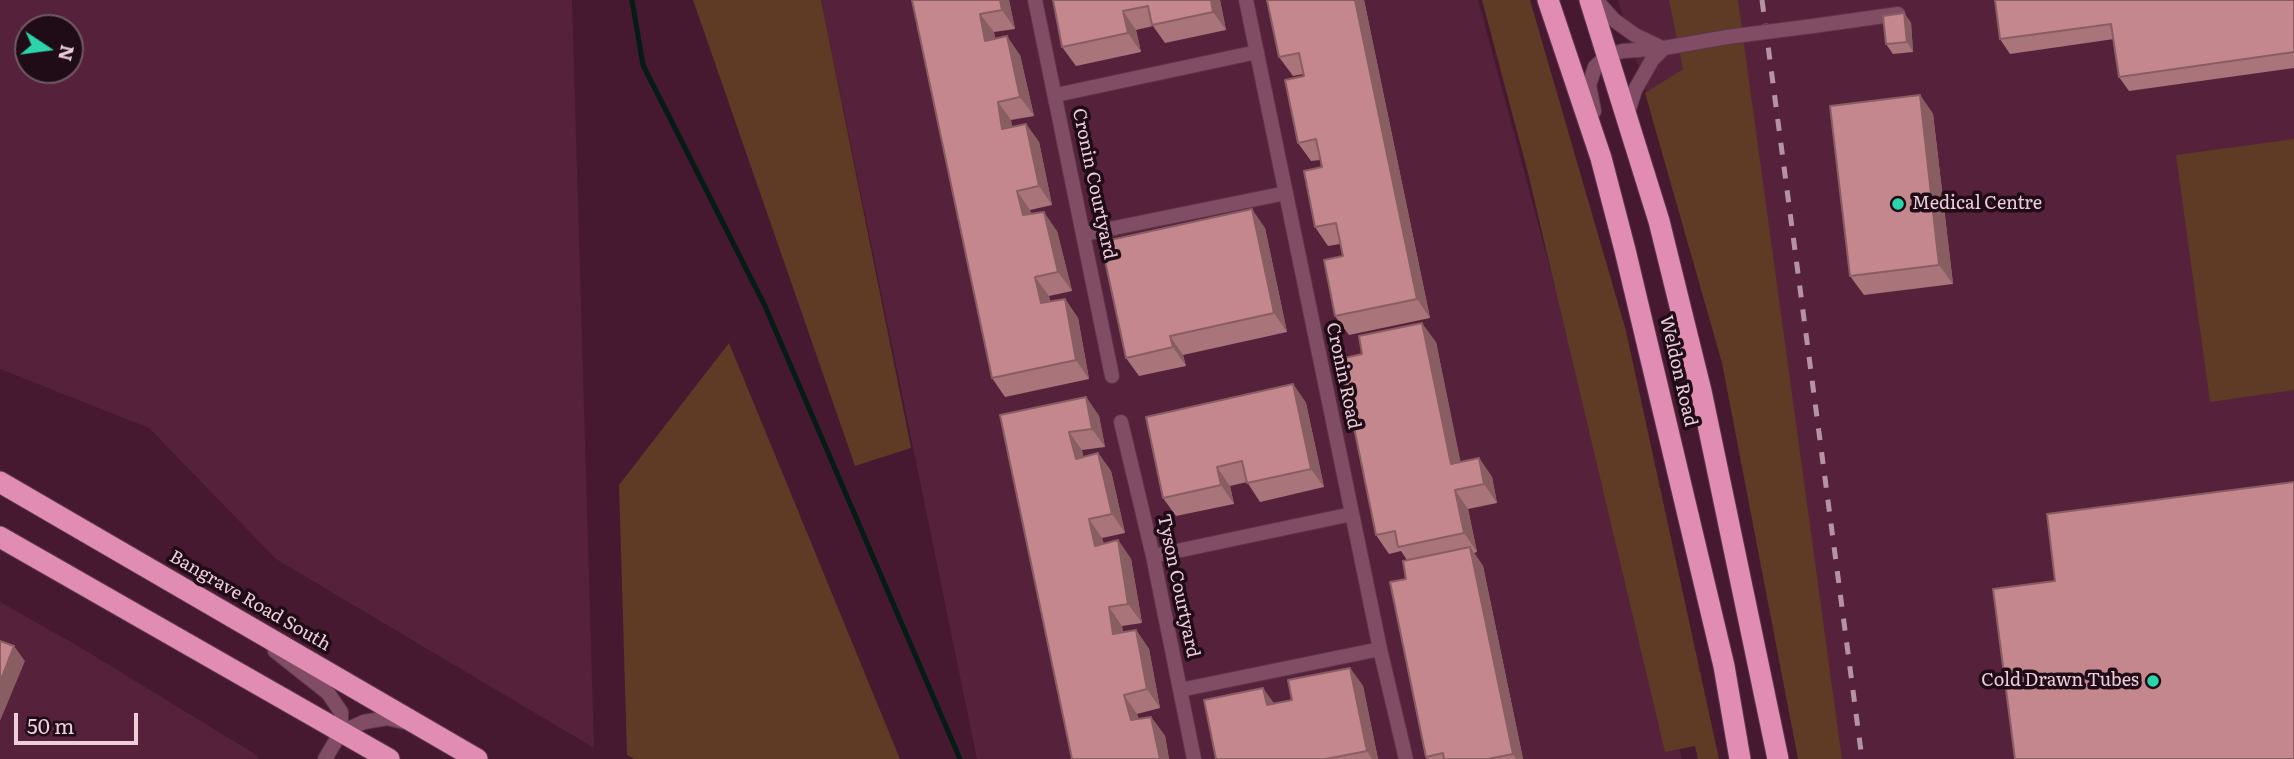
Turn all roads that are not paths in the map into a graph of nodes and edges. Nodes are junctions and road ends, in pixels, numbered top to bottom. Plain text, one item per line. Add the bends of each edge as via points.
1 (1035, 0) edge
2 (1246, 0) edge
3 (1548, 0) edge
4 (1590, 0) edge
5 (1596, 0) edge
6 (1898, 14) edge
7 (1664, 48) junction
8 (1257, 52) junction
9 (1608, 55) junction
10 (1056, 95) junction
11 (1627, 115) junction
12 (1601, 158) junction
13 (1286, 193) junction
14 (1085, 234) junction
15 (1112, 376) dead end
16 (1121, 422) dead end
17 (0, 482) edge
18 (1352, 514) junction
19 (0, 537) edge
20 (1153, 556) junction
21 (234, 618) junction
22 (1380, 649) junction
23 (1180, 690) junction
24 (419, 726) junction
25 (341, 732) junction
26 (325, 759) edge
27 (389, 759) edge
28 (477, 759) edge
29 (1194, 759) edge
30 (1406, 759) edge
31 (1740, 759) edge
32 (1778, 759) edge

1 - 10 street, Cronin Courtyard
2 - 8 street, Cronin Road
3 - 12 highway, Weldon Road
4 - 9 highway, Weldon Road
5 - 7 street via 1634,36
6 - 7 street, bridge
7 - 9 street
7 - 11 street via 1652,60
8 - 10 street
8 - 13 street, Cronin Road
9 - 11 highway, Weldon Road
9 - 12 street via 1594,68 1589,85
10 - 14 street, Cronin Courtyard
11 - 32 highway, Weldon Road via 1701,391
12 - 31 highway, Weldon Road via 1724,666
13 - 14 street
13 - 18 street, Cronin Road
14 - 15 street, Cronin Courtyard
16 - 20 street, Tyson Courtyard
17 - 21 highway, Bangrave Road South
18 - 20 street
18 - 22 street, Cronin Road
19 - 25 highway
20 - 23 street, Tyson Courtyard
21 - 24 highway, Bangrave Road South
21 - 25 street via 328,693 341,712
22 - 23 street
22 - 30 street, Cronin Road
23 - 29 street, Tyson Courtyard
24 - 25 street via 387,718
24 - 28 highway, Bangrave Road South
25 - 26 street
25 - 27 highway

